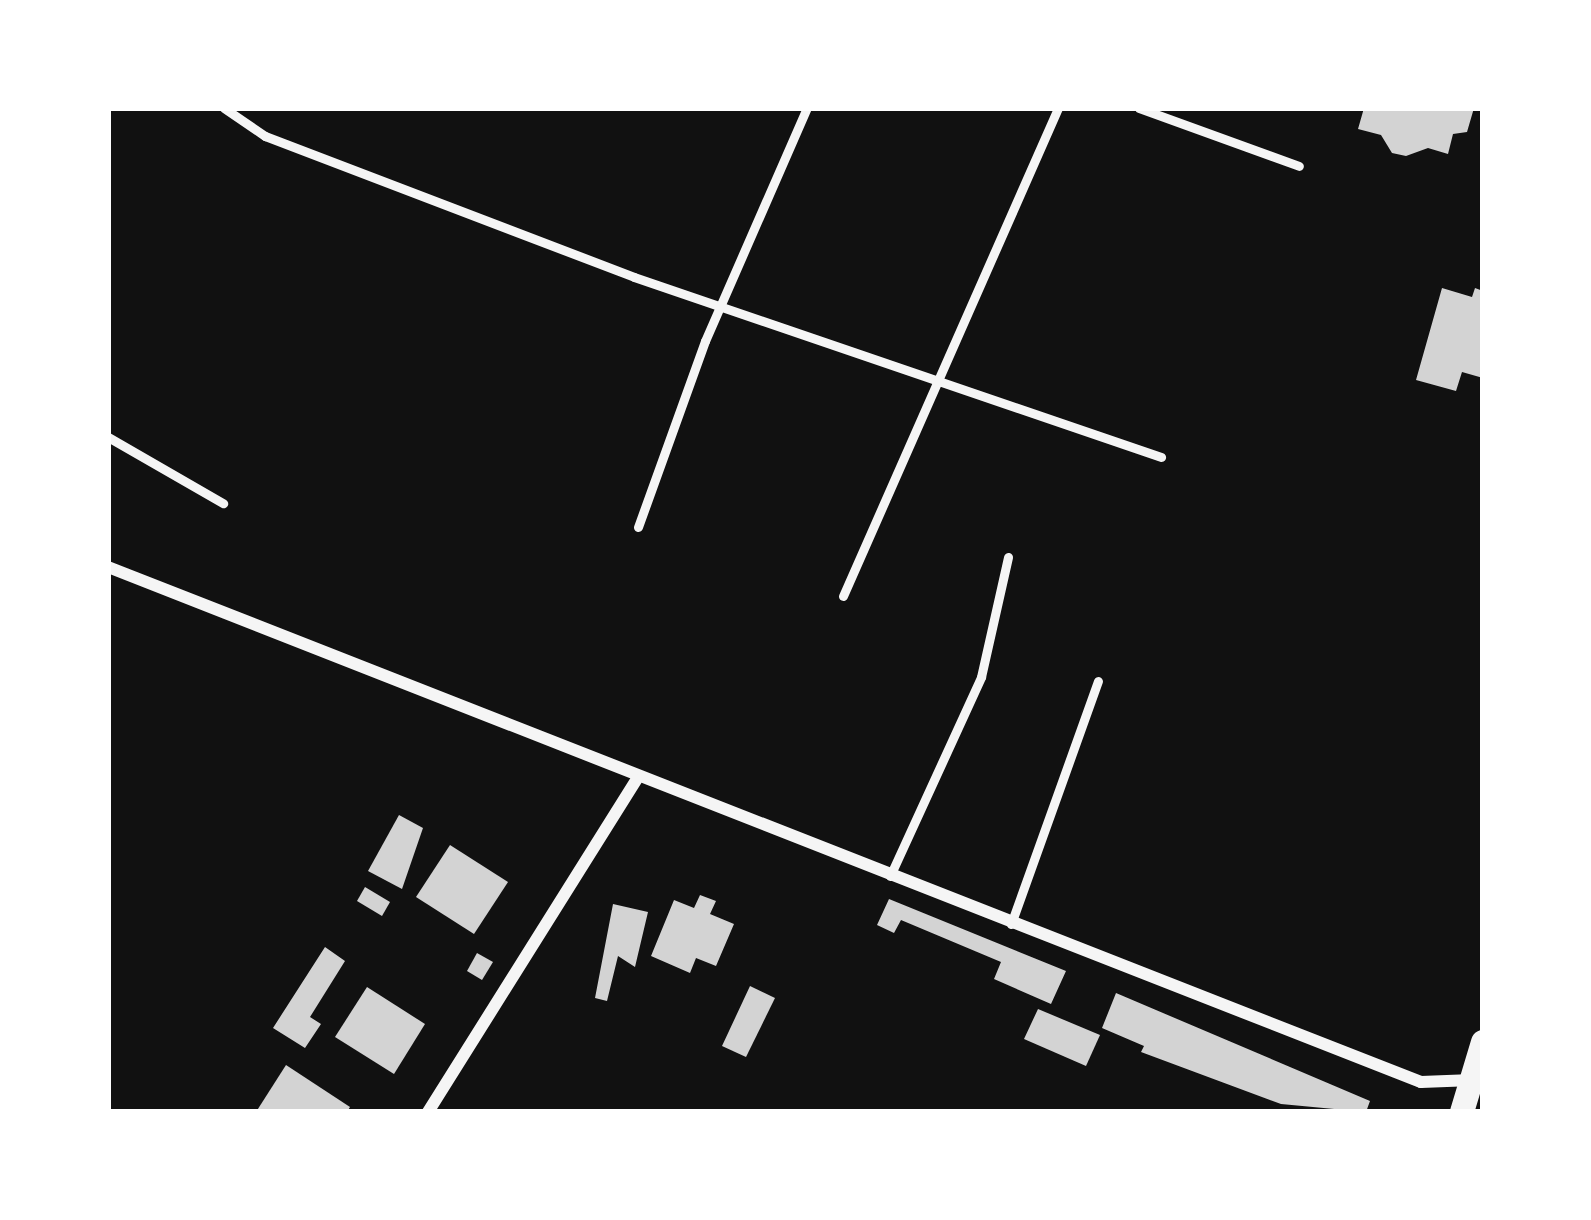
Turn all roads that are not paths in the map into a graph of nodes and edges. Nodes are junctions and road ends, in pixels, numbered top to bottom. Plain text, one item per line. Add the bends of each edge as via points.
1 (224, 108) edge
2 (807, 108) edge
3 (1058, 108) edge
4 (1139, 108) edge
5 (1299, 166) dead end
6 (722, 306) junction
7 (939, 380) junction
8 (108, 437) edge
9 (1161, 458) dead end
10 (223, 503) dead end
11 (638, 527) dead end
12 (1008, 556) dead end
13 (108, 567) edge
14 (843, 596) dead end
15 (1098, 681) dead end
16 (636, 780) junction
17 (890, 877) junction
18 (1011, 924) junction
19 (1483, 1042) edge
20 (1477, 1080) edge
21 (428, 1112) edge
22 (1462, 1112) edge

1 - 6 lane via 265,136
2 - 6 lane
3 - 7 lane
4 - 5 lane
6 - 7 lane
6 - 11 lane
7 - 9 lane
7 - 14 lane
8 - 10 lane
12 - 17 lane via 980,677
13 - 16 street
15 - 18 lane
16 - 17 street
16 - 21 street
17 - 18 street
18 - 20 street via 1421,1082
19 - 20 main road
20 - 22 main road

